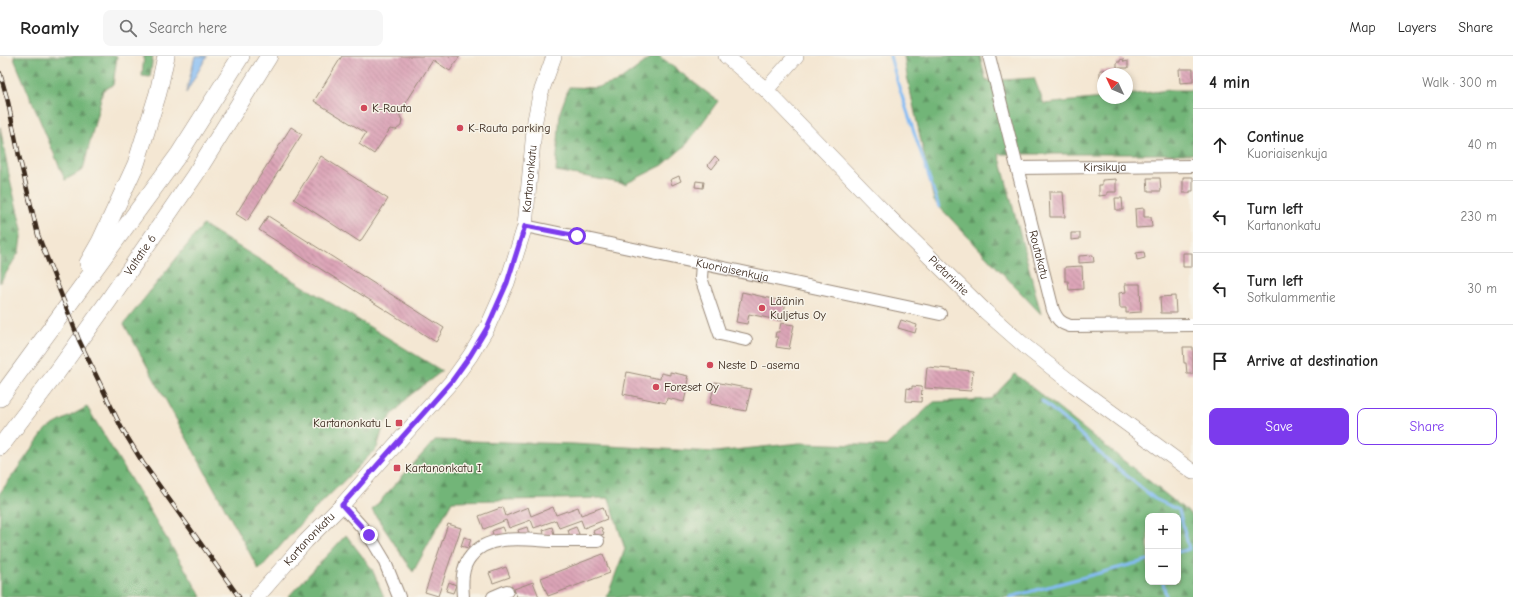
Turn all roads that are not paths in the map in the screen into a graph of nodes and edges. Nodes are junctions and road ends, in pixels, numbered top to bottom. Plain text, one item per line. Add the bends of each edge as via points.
1 (166, 56) edge
2 (241, 56) edge
3 (269, 56) edge
4 (554, 56) edge
5 (726, 56) edge
6 (796, 56) edge
7 (989, 56) edge
8 (766, 90) junction
9 (1193, 166) edge
10 (1017, 168) junction
11 (525, 226) junction
12 (702, 263) junction
13 (940, 314) dead end
14 (54, 325) junction
15 (1193, 325) edge
16 (746, 340) dead end
17 (0, 398) edge
18 (0, 447) edge
19 (1193, 472) edge
20 (342, 505) junction
21 (598, 541) dead end
22 (508, 591) dead end
23 (257, 597) edge
24 (399, 597) edge
25 (463, 597) edge
26 (494, 597) edge

1 - 14 highway via 158,93 136,164 100,242
2 - 14 highway via 179,154
3 - 18 highway, Valtatie 6 via 195,175 109,300
4 - 11 main road, Kartanonkatu via 540,95 535,120
5 - 8 main road, Pietarintie
6 - 8 main road
7 - 10 street, Routakatu
8 - 19 main road, Pietarintie via 985,311 1074,385
9 - 10 street, Kirsikuja
10 - 15 street, Routakatu via 1057,319 1070,326
11 - 12 street, Kuoriaisenkuja
11 - 20 main road, Kartanonkatu via 507,283 487,328 470,356 452,381
12 - 13 street, Kuoriaisenkuja
12 - 16 street via 701,278 720,334
14 - 17 highway
20 - 23 main road, Kartanonkatu via 306,541
20 - 24 street via 369,535 384,560
21 - 25 street via 509,540 486,545 470,556 465,565 462,579
22 - 26 street

